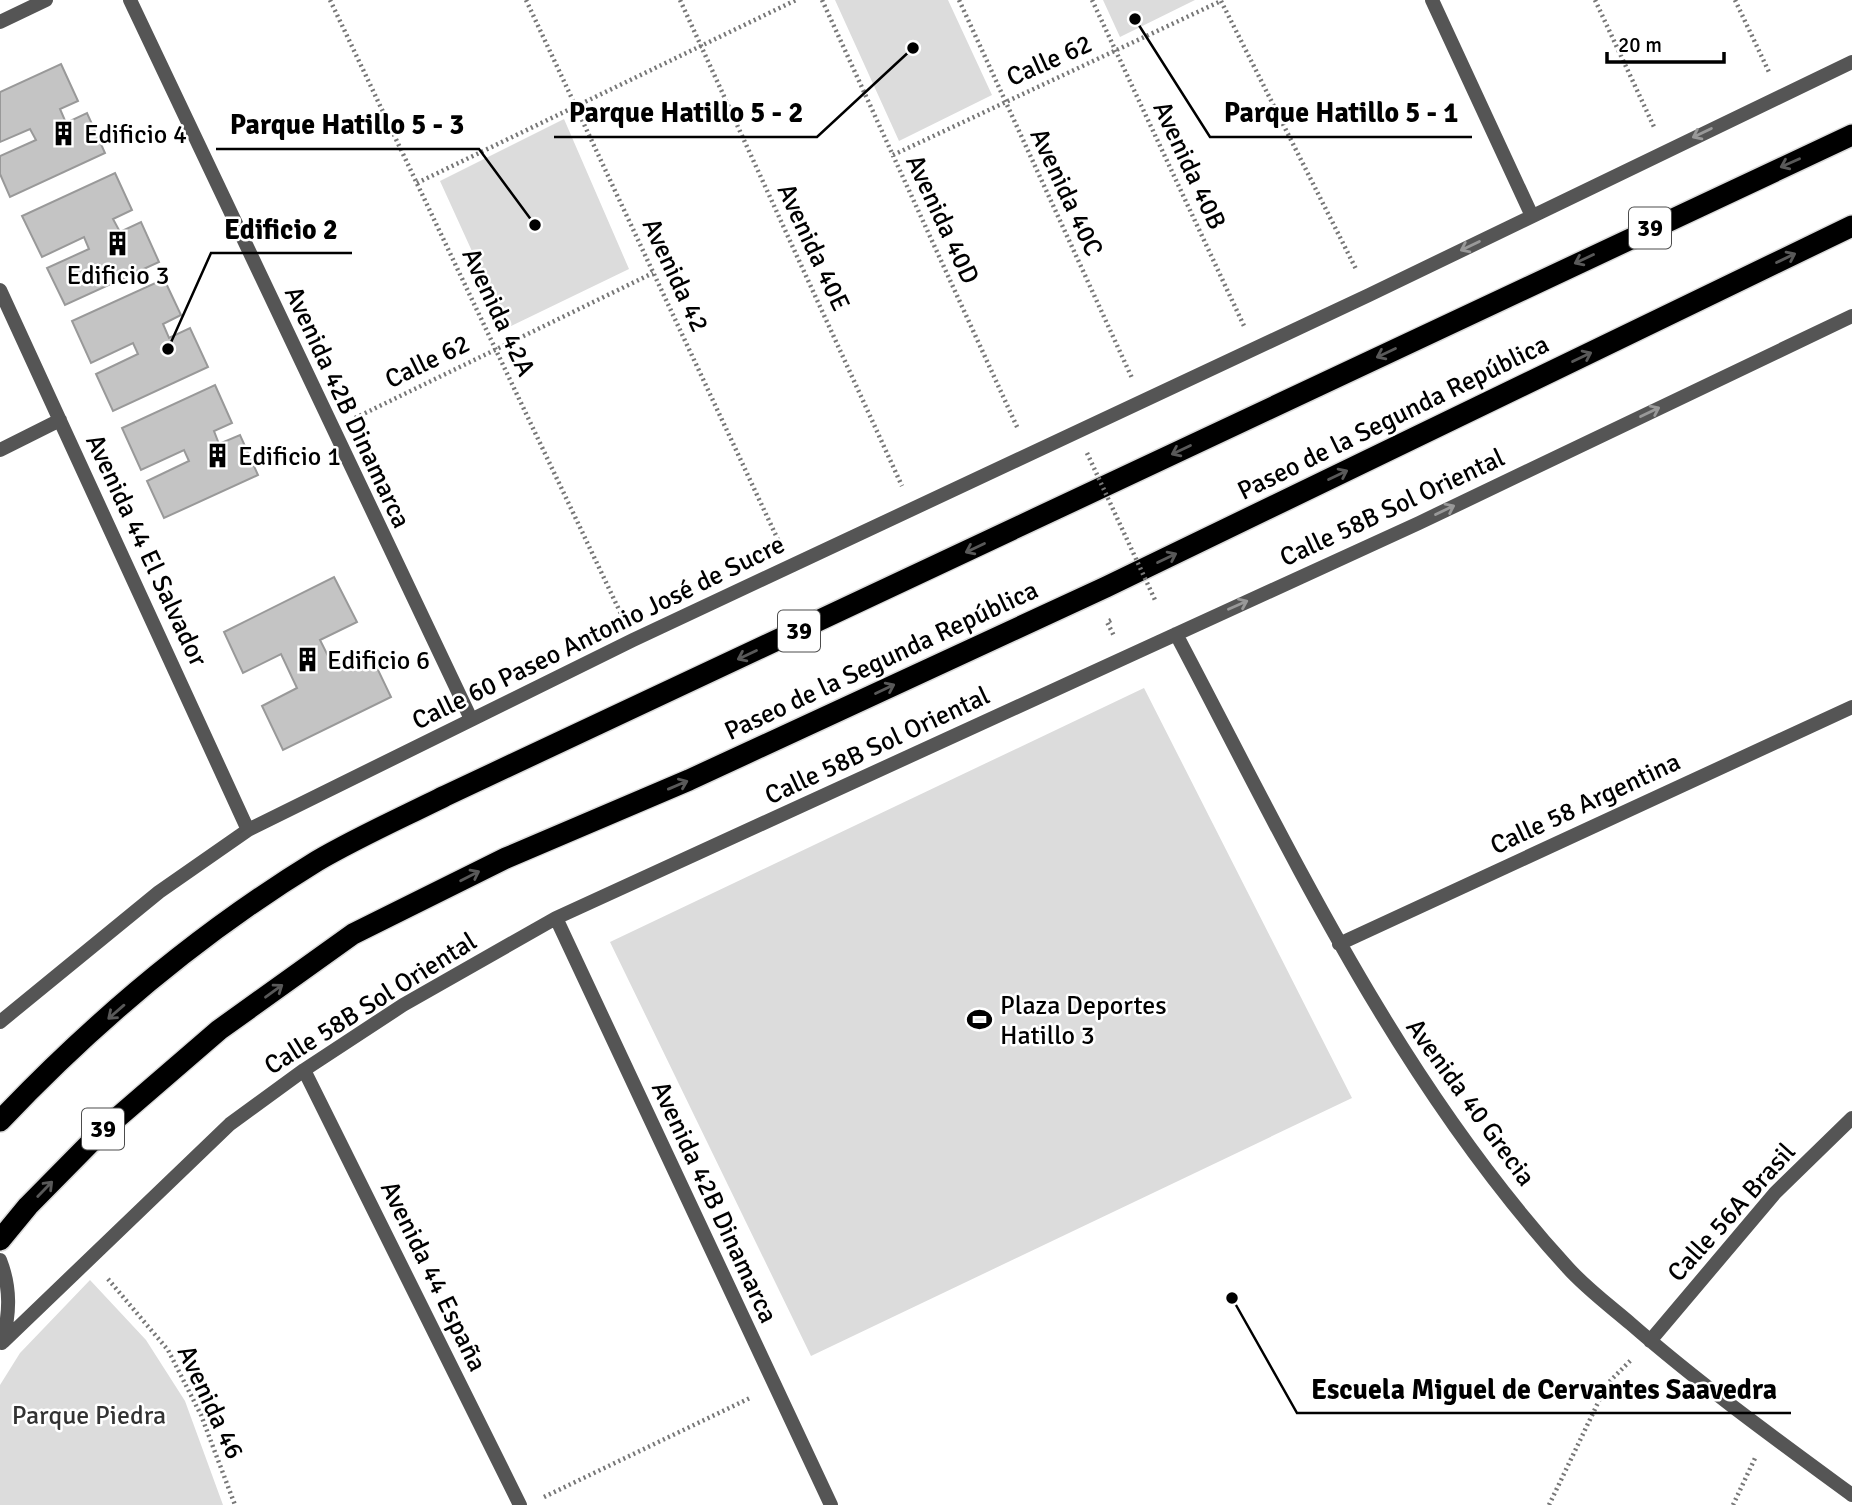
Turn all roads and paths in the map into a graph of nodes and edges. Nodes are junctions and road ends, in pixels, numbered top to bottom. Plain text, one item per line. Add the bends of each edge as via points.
1 (46, 0) edge
2 (130, 0) edge
3 (330, 0) edge
4 (526, 0) edge
5 (680, 0) edge
6 (796, 0) edge
7 (822, 0) edge
8 (959, 0) edge
9 (1091, 0) edge
10 (1221, 0) edge
11 (1432, 0) edge
12 (1595, 0) edge
13 (1735, 0) edge
14 (0, 22) edge
15 (701, 46) junction
16 (1115, 51) junction
17 (1852, 62) edge
18 (1780, 96) junction
19 (1003, 101) junction
20 (576, 106) junction
21 (1852, 135) edge
22 (1665, 150) junction
23 (893, 155) junction
24 (417, 183) junction
25 (1532, 216) junction
26 (1852, 226) edge
27 (653, 273) junction
28 (0, 290) edge
29 (1369, 295) junction
30 (1852, 316) edge
31 (1254, 347) junction
32 (495, 348) junction
33 (1142, 400) junction
34 (60, 419) junction
35 (331, 430) junction
36 (0, 450) edge
37 (1087, 453) dead end
38 (1030, 454) junction
39 (913, 510) junction
40 (790, 566) junction
41 (1155, 600) dead end
42 (1176, 634) junction
43 (633, 640) junction
44 (1852, 707) edge
45 (471, 719) junction
46 (248, 831) junction
47 (556, 918) junction
48 (1339, 944) junction
49 (0, 1022) edge
50 (304, 1070) junction
51 (1852, 1118) edge
52 (0, 1121) edge
53 (0, 1240) edge
54 (90, 1257) junction
55 (0, 1260) edge
56 (1650, 1341) junction
57 (1, 1344) edge
58 (774, 1387) junction
59 (1766, 1433) junction
60 (1852, 1495) edge
61 (539, 1499) dead end
62 (235, 1505) edge
63 (520, 1505) edge
64 (831, 1505) edge
65 (1549, 1505) edge
66 (1733, 1505) edge

1 - 14 street
2 - 35 street, Avenida 42B Dinamarca
3 - 24 path, Avenida 42A
4 - 20 path, Avenida 42
5 - 15 path, Avenida 40E
6 - 15 path
7 - 23 path, Avenida 40D
8 - 19 path, Avenida 40C
9 - 16 path, Avenida 40B
10 - 16 path, Calle 62
10 - 29 path
11 - 25 street
12 - 22 path
13 - 18 path
15 - 20 path
15 - 39 path, Avenida 40E
16 - 19 path, Calle 62
16 - 31 path, Avenida 40B
17 - 18 street
18 -> 22 street
19 - 23 path, Calle 62
19 - 33 path, Avenida 40C
20 - 24 path
20 - 27 path, Avenida 42
21 -> 52 highway, 39 via 318,860 167,967 37,1082
22 - 25 street
23 - 38 path, Avenida 40D
24 - 32 path, Avenida 42A
25 -> 29 street
53 -> 26 highway, Paseo de la Segunda República / 39 via 102,1131 219,1030 353,934 494,864 690,780 1093,593
27 - 32 path, Calle 62
27 - 40 path, Avenida 42
28 - 34 street, Avenida 44 El Salvador
29 - 31 street
42 -> 30 street, Calle 58B Sol Oriental
31 - 33 street, Calle 60 Paseo Antonio José de Sucre
32 - 35 path, Calle 62
32 - 43 path, Avenida 42A
33 - 38 street, Calle 60 Paseo Antonio José de Sucre
34 - 36 street
34 - 46 street, Avenida 44 El Salvador
35 - 45 street, Avenida 42B Dinamarca
37 - 41 path, bridge
38 - 39 street, Calle 60 Paseo Antonio José de Sucre
39 - 40 street, Calle 60 Paseo Antonio José de Sucre
40 - 43 street, Calle 60 Paseo Antonio José de Sucre
42 - 47 street, Calle 58B Sol Oriental
42 - 48 street, Avenida 40 Grecia
43 - 45 street, Calle 60 Paseo Antonio José de Sucre
44 - 48 street, Calle 58 Argentina
45 - 46 street, Calle 60 Paseo Antonio José de Sucre
46 - 49 street, Calle 60 Paseo Antonio José de Sucre via 159,892
47 - 50 street, Calle 58B Sol Oriental via 403,1005
47 - 58 street, Avenida 42B Dinamarca
48 - 56 street, Avenida 40 Grecia via 1435,1101 1507,1197 1570,1271
50 - 54 street, Calle 58B Sol Oriental via 230,1124
50 - 63 street, Avenida 44 España
51 - 56 street, Calle 56A Brasil via 1775,1193
54 - 57 street, Calle 58B Sol Oriental
54 - 62 path, Avenida 46 via 169,1350 201,1415
55 - 57 street via 7,1278 9,1310
56 - 59 street, Avenida 40 Grecia
56 - 65 path via 1607,1384
58 - 61 path
58 - 64 street, Avenida 42B Dinamarca
59 - 60 street, Avenida 40 Grecia
59 - 66 path

